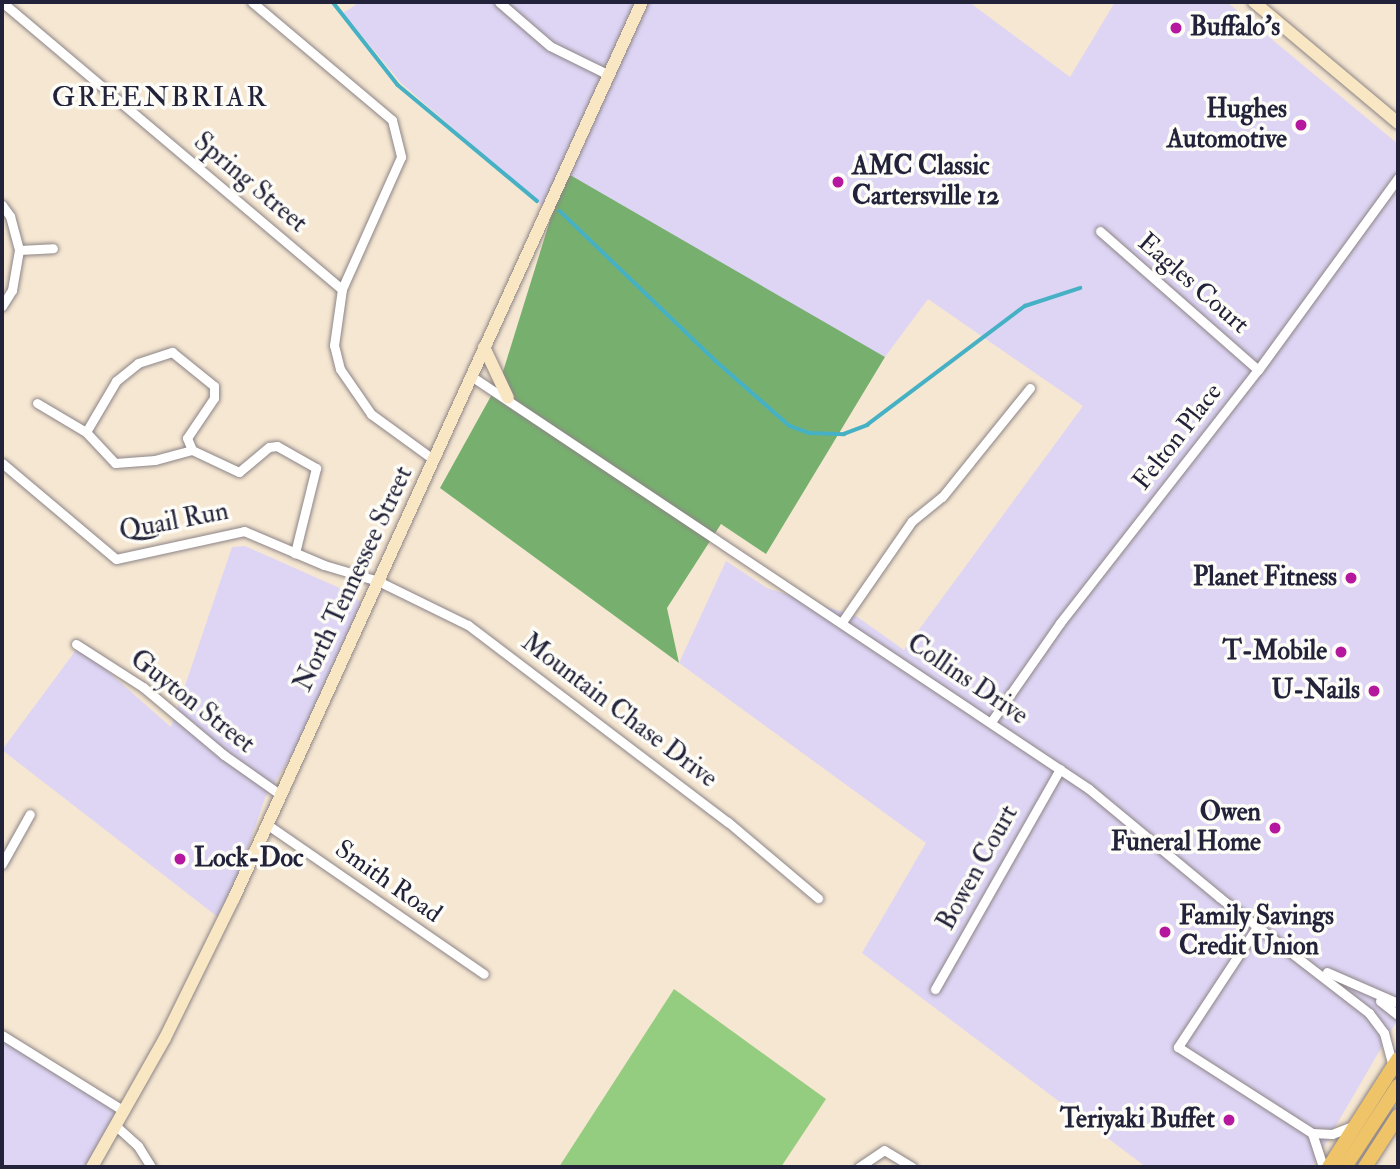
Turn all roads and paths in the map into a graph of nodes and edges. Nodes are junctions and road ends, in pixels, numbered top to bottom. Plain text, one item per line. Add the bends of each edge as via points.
1 (2, 2) edge
2 (252, 2) edge
3 (499, 2) edge
4 (642, 2) edge
5 (1254, 2) edge
6 (609, 75) junction
7 (1398, 123) edge
8 (1398, 178) edge
9 (2, 205) edge
10 (1100, 231) dead end
11 (53, 248) dead end
12 (19, 250) junction
13 (342, 289) junction
14 (2, 306) edge
15 (484, 347) junction
16 (1258, 370) junction
17 (471, 376) junction
18 (1030, 388) dead end
19 (508, 398) junction
20 (37, 403) dead end
21 (86, 432) junction
22 (192, 450) junction
23 (434, 460) junction
24 (2, 463) edge
25 (295, 553) junction
26 (378, 581) junction
27 (842, 622) junction
28 (76, 644) dead end
29 (991, 722) junction
30 (1060, 769) junction
31 (281, 795) junction
32 (30, 814) dead end
33 (268, 825) junction
34 (2, 864) edge
35 (818, 898) dead end
36 (1257, 928) junction
37 (1313, 965) junction
38 (484, 974) dead end
39 (935, 989) dead end
40 (1370, 994) junction
41 (1398, 1003) edge
42 (1398, 1014) edge
43 (2, 1035) edge
44 (1396, 1063) edge
45 (1398, 1086) edge
46 (124, 1111) junction
47 (1398, 1115) edge
48 (1355, 1125) junction
49 (116, 1126) junction
50 (1312, 1133) junction
51 (92, 1167) edge
52 (150, 1167) edge
53 (859, 1167) edge
54 (912, 1167) edge
55 (1323, 1167) edge
56 (1329, 1167) edge
57 (1345, 1167) edge
58 (1365, 1167) edge

1 - 13 street, Spring Street
2 - 13 street via 392,120 401,157
3 - 6 street via 550,46
4 - 6 main road, North Tennessee Street
5 - 7 main road
6 - 15 main road, North Tennessee Street
8 - 16 street, Felton Place
9 - 12 street via 10,216
10 - 16 street, Eagles Court
11 - 12 street
12 - 14 street via 12,290
13 - 23 street via 334,345 340,369 371,414
15 - 17 main road, North Tennessee Street
15 - 19 main road
16 - 29 street, Felton Place via 1060,624
17 - 19 street, Collins Drive
17 - 23 main road, North Tennessee Street
18 - 27 street via 942,496 912,521
19 - 27 street, Collins Drive
20 - 21 street
21 - 22 street via 115,463 155,460
21 - 22 street via 116,382 138,363 172,352 214,386 214,398 187,438
22 - 25 street via 239,472 269,447 277,446 316,468
23 - 26 main road, North Tennessee Street
24 - 25 street, Quail Run via 116,559 244,531
25 - 26 street, Quail Run
26 - 31 main road, North Tennessee Street
26 - 35 street, Mountain Chase Drive via 468,625 508,653 728,821
27 - 29 street, Collins Drive
28 - 31 street, Guyton Street via 143,687 224,755
29 - 30 street, Collins Drive
30 - 36 street, Collins Drive
30 - 39 street, Bowen Court
31 - 33 main road, North Tennessee Street
32 - 34 street
33 - 38 street, Smith Road
33 - 46 main road, North Tennessee Street via 203,964
36 - 37 street, Collins Drive
36 - 50 street via 1178,1047
37 - 40 street
37 - 44 street, Collins Drive via 1376,1019
40 - 41 street
40 - 42 street
43 - 46 street
44 - 48 main road
45 - 57 main road
46 - 49 main road, North Tennessee Street
47 - 58 main road
48 - 50 street via 1332,1134
48 - 56 main road
49 - 51 main road, North Tennessee Street
49 - 52 street via 138,1146
50 - 55 street
53 - 54 street via 884,1150

